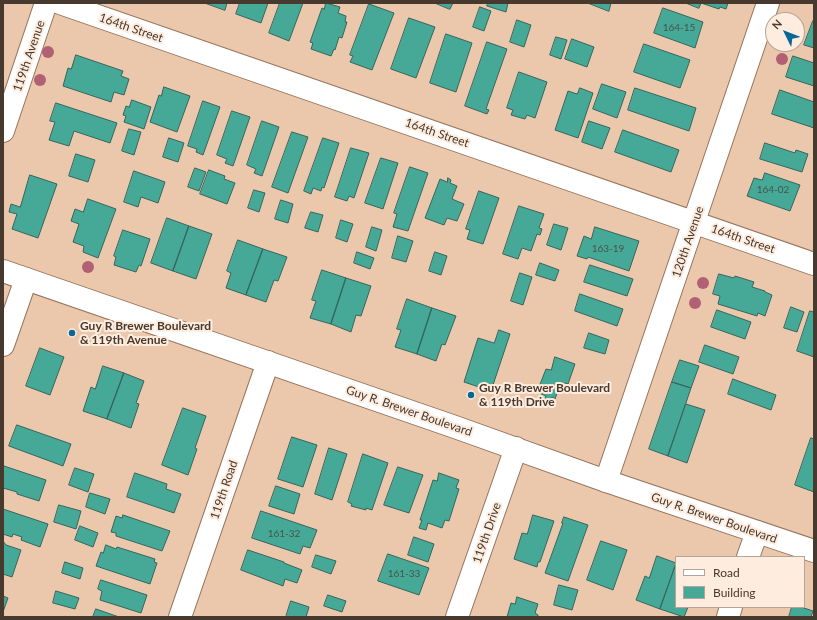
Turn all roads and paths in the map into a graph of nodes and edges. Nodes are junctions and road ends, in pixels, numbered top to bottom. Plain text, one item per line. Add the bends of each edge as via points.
1 (46, 3) edge
2 (60, 3) edge
3 (768, 3) edge
4 (3, 131) edge
5 (695, 223) junction
6 (814, 264) edge
7 (3, 271) edge
8 (26, 279) junction
9 (3, 345) edge
10 (268, 362) junction
11 (516, 448) junction
12 (606, 481) junction
13 (756, 532) junction
14 (814, 551) edge
15 (748, 556) edge
16 (180, 617) edge
17 (457, 617) edge

1 - 4 street, 119th Avenue
2 - 5 street, 164th Street
3 - 5 street, 120th Avenue
5 - 6 street, 164th Street
5 - 12 street, 120th Avenue
7 - 8 street, Guy R. Brewer Boulevard
8 - 9 street
8 - 10 street, Guy R. Brewer Boulevard
10 - 11 street, Guy R. Brewer Boulevard
10 - 16 street, 119th Road
11 - 12 street, Guy R. Brewer Boulevard
11 - 17 street, 119th Drive
12 - 13 street, Guy R. Brewer Boulevard
13 - 14 street, Guy R. Brewer Boulevard
13 - 15 street

